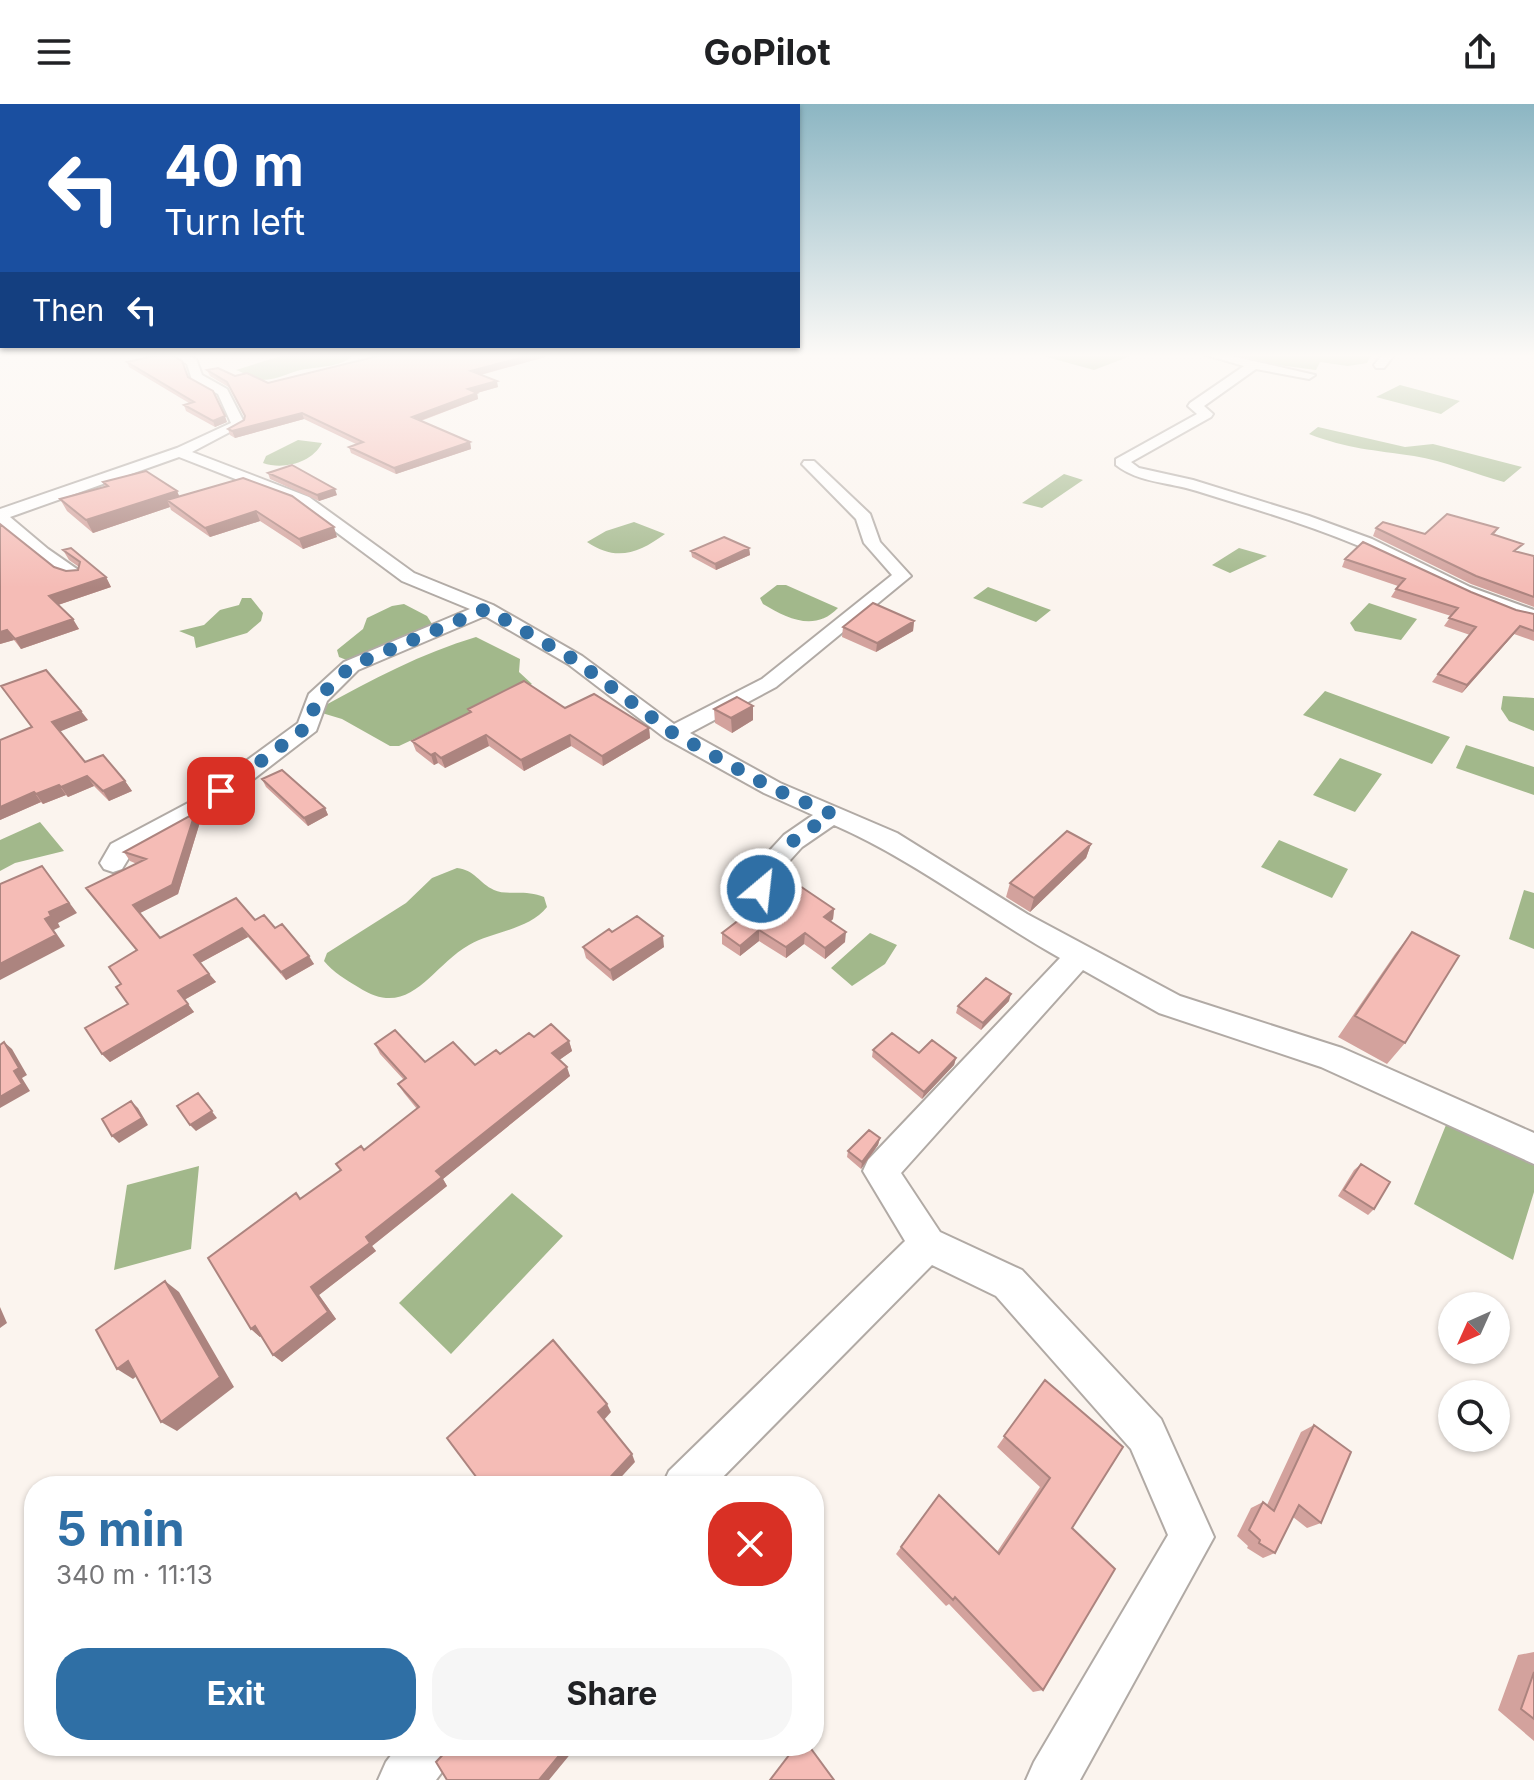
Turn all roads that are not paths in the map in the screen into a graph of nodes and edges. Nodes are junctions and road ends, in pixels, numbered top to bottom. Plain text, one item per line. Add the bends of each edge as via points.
1 (224, 432) edge
2 (1174, 432) edge
3 (179, 452) junction
4 (809, 464) dead end
5 (0, 515) edge
6 (75, 574) edge
7 (486, 609) junction
8 (1534, 616) edge
9 (673, 733) junction
10 (832, 814) junction
11 (113, 863) dead end
12 (761, 889) dead end
13 (1080, 955) junction
14 (1534, 1149) edge
15 (927, 1244) junction
16 (694, 1476) edge
17 (422, 1756) edge
18 (404, 1780) edge
19 (1052, 1780) edge

1 - 3 street
2 - 8 street via 1121,462 1134,472 1303,519 1464,591
3 - 5 street
3 - 7 street via 303,500 408,577
4 - 9 street via 864,517 872,543 902,576 769,683
5 - 6 street
7 - 9 street via 575,660
7 - 11 street via 351,666 317,699 308,726 199,808 120,850
9 - 10 street via 772,788
10 - 12 street via 793,841 759,878
10 - 13 street via 888,839
13 - 14 street via 1170,1005 1331,1057
13 - 15 street via 880,1171
15 - 16 street
15 - 19 street via 1009,1283 1104,1387 1146,1434 1192,1537
17 - 18 street

